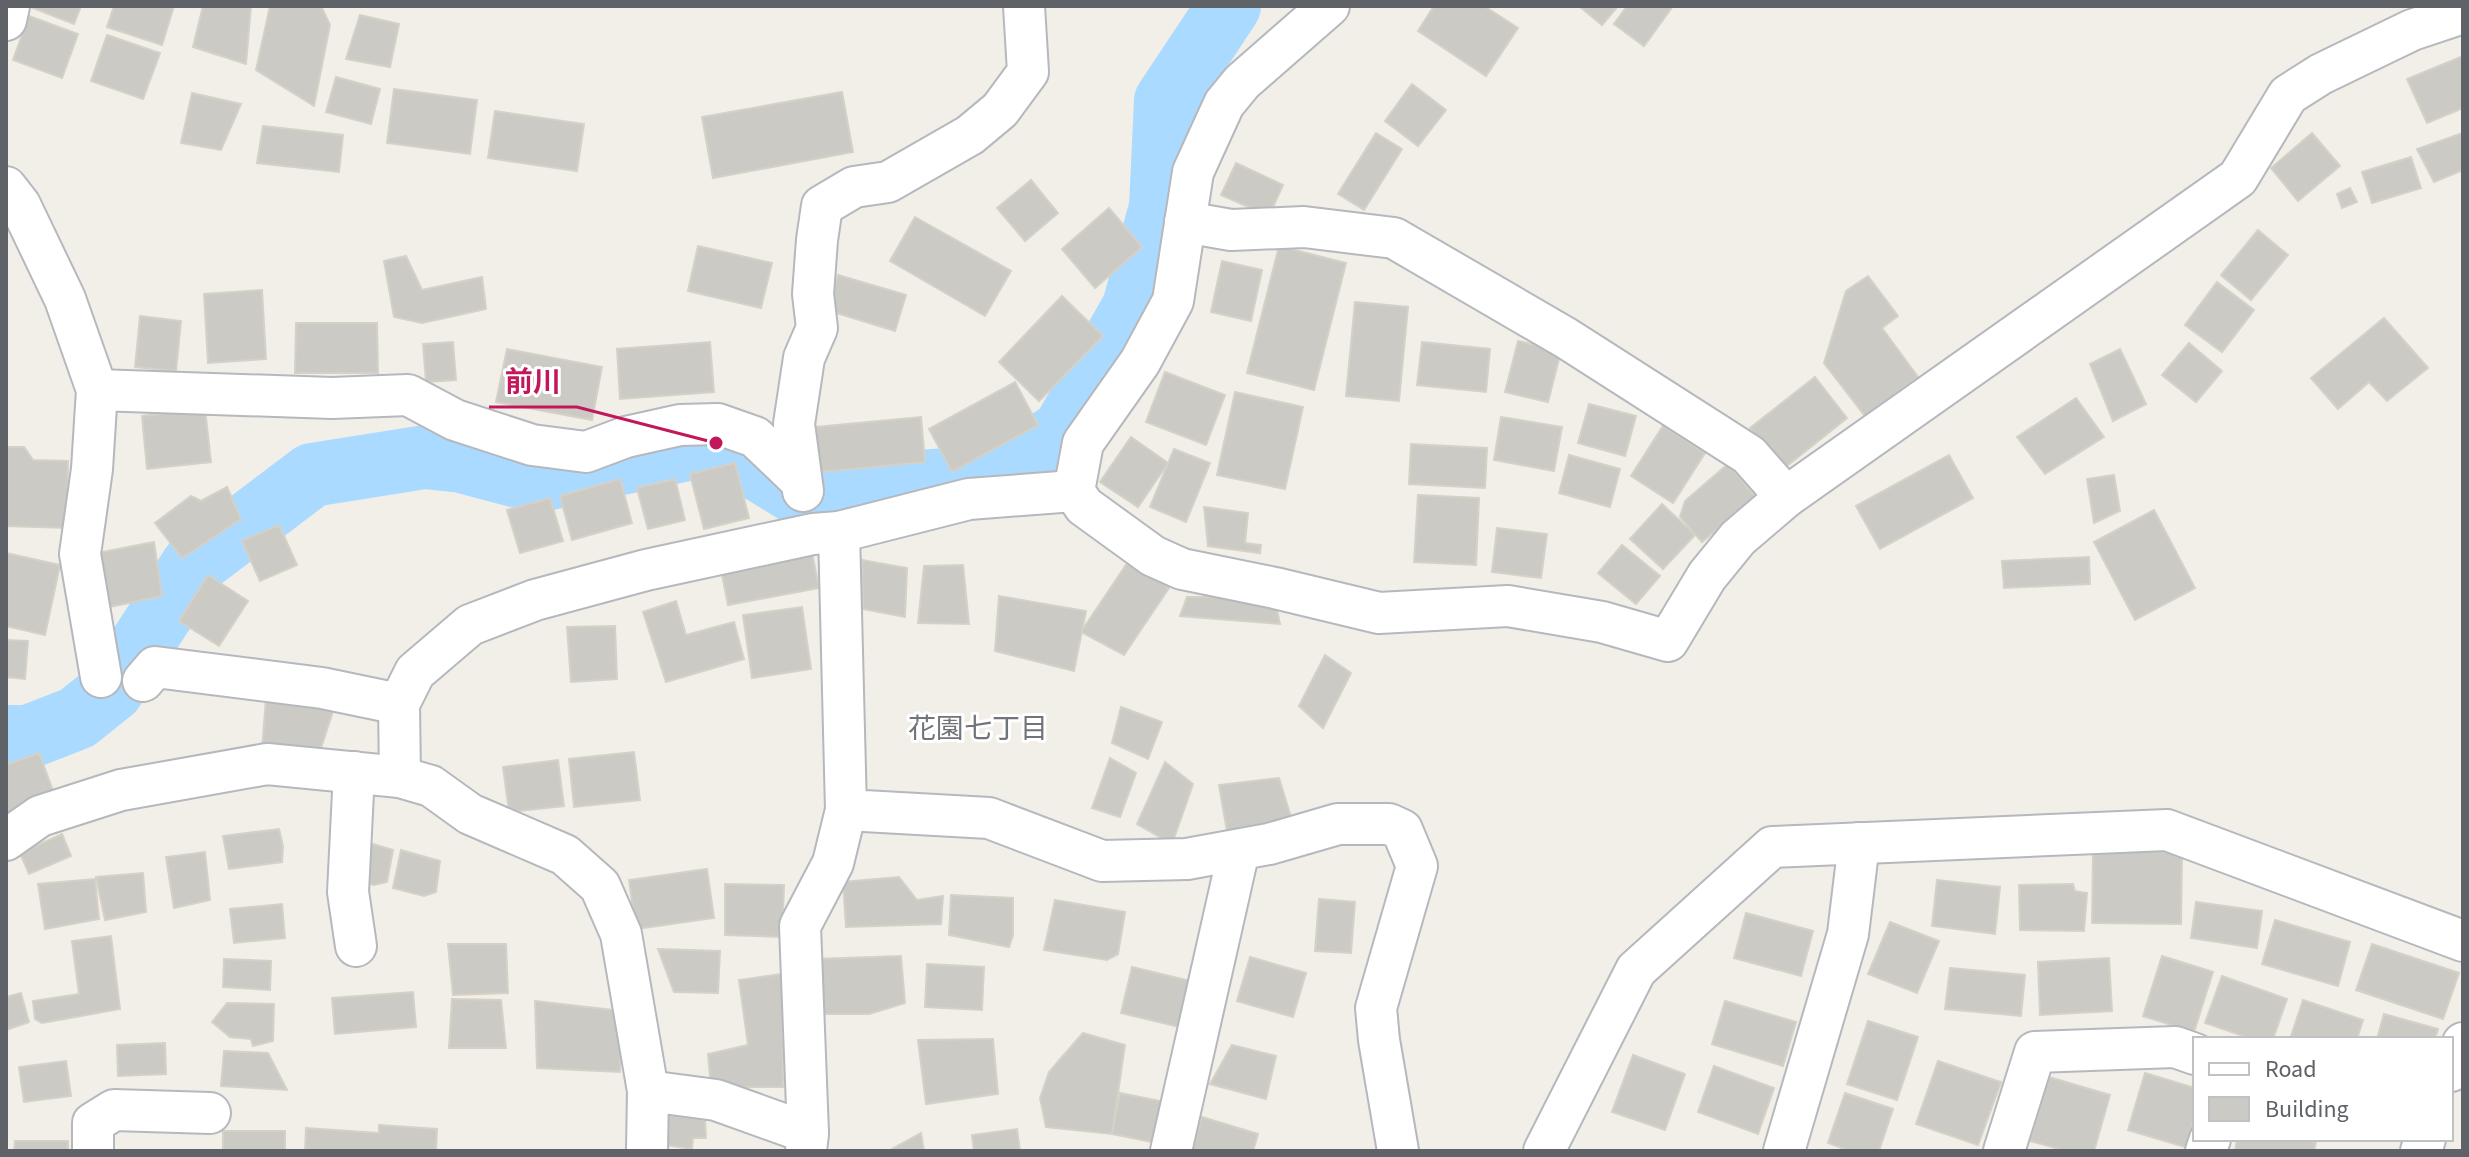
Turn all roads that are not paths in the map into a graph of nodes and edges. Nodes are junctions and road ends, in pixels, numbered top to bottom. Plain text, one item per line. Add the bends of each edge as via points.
1 (9, 6) edge
2 (1024, 6) edge
3 (1329, 6) edge
4 (2463, 13) edge
5 (6, 20) edge
6 (6, 187) edge
7 (1185, 222) junction
8 (97, 390) junction
9 (1074, 491) junction
10 (1786, 497) junction
11 (815, 514) junction
12 (101, 677) dead end
13 (143, 681) dead end
14 (399, 704) junction
15 (354, 772) junction
16 (400, 777) junction
17 (846, 810) junction
18 (6, 840) edge
19 (1859, 843) junction
20 (1239, 850) junction
21 (2463, 941) edge
22 (356, 946) dead end
23 (2463, 1043) edge
24 (2193, 1053) edge
25 (2453, 1066) edge
26 (648, 1091) junction
27 (210, 1113) dead end
28 (807, 1142) edge
29 (93, 1151) edge
30 (647, 1151) edge
31 (1171, 1151) edge
32 (1398, 1151) edge
33 (1544, 1151) edge
34 (1784, 1151) edge
35 (2004, 1151) edge

1 - 5 street
2 - 11 street via 1028,72 1000,110 970,135 888,182 854,187 822,206 813,294 817,328 804,358 794,424
3 - 7 street via 1224,104 1193,172
4 - 10 street via 2412,30 2288,95 2238,178
6 - 8 street via 65,299
7 - 9 street via 1173,301 1140,362 1083,443
7 - 10 street via 1231,230 1304,227 1394,238 1566,338 1749,455
8 - 11 street via 332,398 408,395 455,420 506,437 586,452 667,428 718,424 755,437
8 - 12 street via 80,554
9 - 10 street via 1084,506 1153,556 1182,569 1379,613 1508,606 1602,622 1668,641 1707,576 1738,538
9 - 11 street
11 - 14 street via 470,625 415,672
11 - 17 street
13 - 14 street via 155,667 322,688
14 - 16 street
15 - 16 street
15 - 18 street via 267,764 121,790 40,816
15 - 22 street via 348,892
16 - 26 street via 431,786 470,814 565,855 600,886 621,934
17 - 20 street via 989,818 1102,861 1187,859
17 - 28 street via 833,863 800,926
19 - 21 street via 2167,830
19 - 33 street via 1772,847 1636,970
19 - 34 street via 1848,934
20 - 31 street
20 - 32 street via 1338,824 1389,824 1402,830 1417,866 1376,1008
23 - 25 street
24 - 35 street via 2175,1047 2035,1052
26 - 28 street via 716,1100
26 - 30 street
27 - 29 street via 114,1110 93,1123

